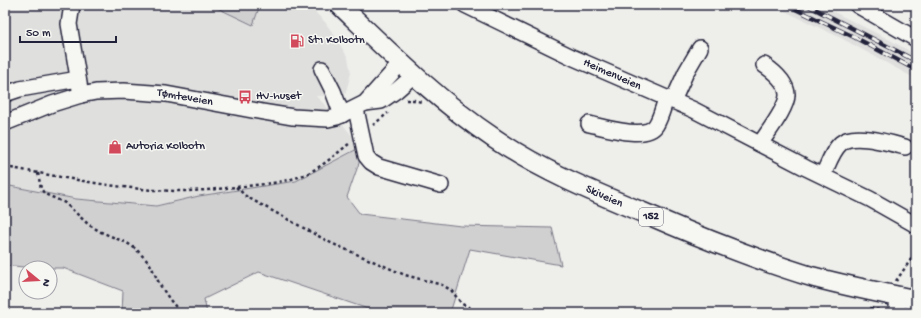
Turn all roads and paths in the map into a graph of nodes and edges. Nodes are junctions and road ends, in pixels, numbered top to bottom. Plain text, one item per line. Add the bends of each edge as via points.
1 (72, 5) edge
2 (340, 5) edge
3 (465, 5) edge
4 (856, 5) edge
5 (916, 39) edge
6 (700, 48) dead end
7 (764, 65) dead end
8 (322, 69) dead end
9 (408, 69) junction
10 (78, 80) junction
11 (5, 94) edge
12 (81, 95) junction
13 (670, 100) junction
14 (361, 106) junction
15 (342, 115) junction
16 (5, 123) edge
17 (590, 124) dead end
18 (760, 144) junction
19 (905, 147) dead end
20 (38, 173) dead end
21 (823, 176) junction
22 (441, 185) dead end
23 (235, 187) dead end
24 (916, 225) edge
25 (916, 252) edge
26 (901, 298) edge
27 (181, 313) edge
28 (481, 313) edge

1 - 10 street via 69,24
2 - 9 main road, Skiveien / 152
3 - 13 street, Heimenveien via 574,58
4 - 5 street
6 - 13 street
7 - 18 street via 780,80 787,99
8 - 15 street
9 - 14 street, Tømteveien
9 - 26 main road, Skiveien / 152 via 464,118 496,140 538,165 599,195 773,264
10 - 11 street via 25,88
10 - 12 street
12 - 15 street, Tømteveien via 109,91 139,91 296,117 328,119
12 - 16 street, Tømteveien
13 - 17 street via 656,126 648,132 628,132
13 - 18 street, Heimenveien
14 - 15 street, Tømteveien
14 - 22 street via 361,134 370,162
18 - 21 street, Heimenveien
19 - 21 street via 868,139 845,140 838,147
20 - 27 path via 41,189 45,194 65,203 88,225 136,249 150,264 170,300
21 - 24 street, Heimenveien
23 - 28 path via 247,197 331,243 405,275 442,284 462,304
25 - 26 path via 897,280

